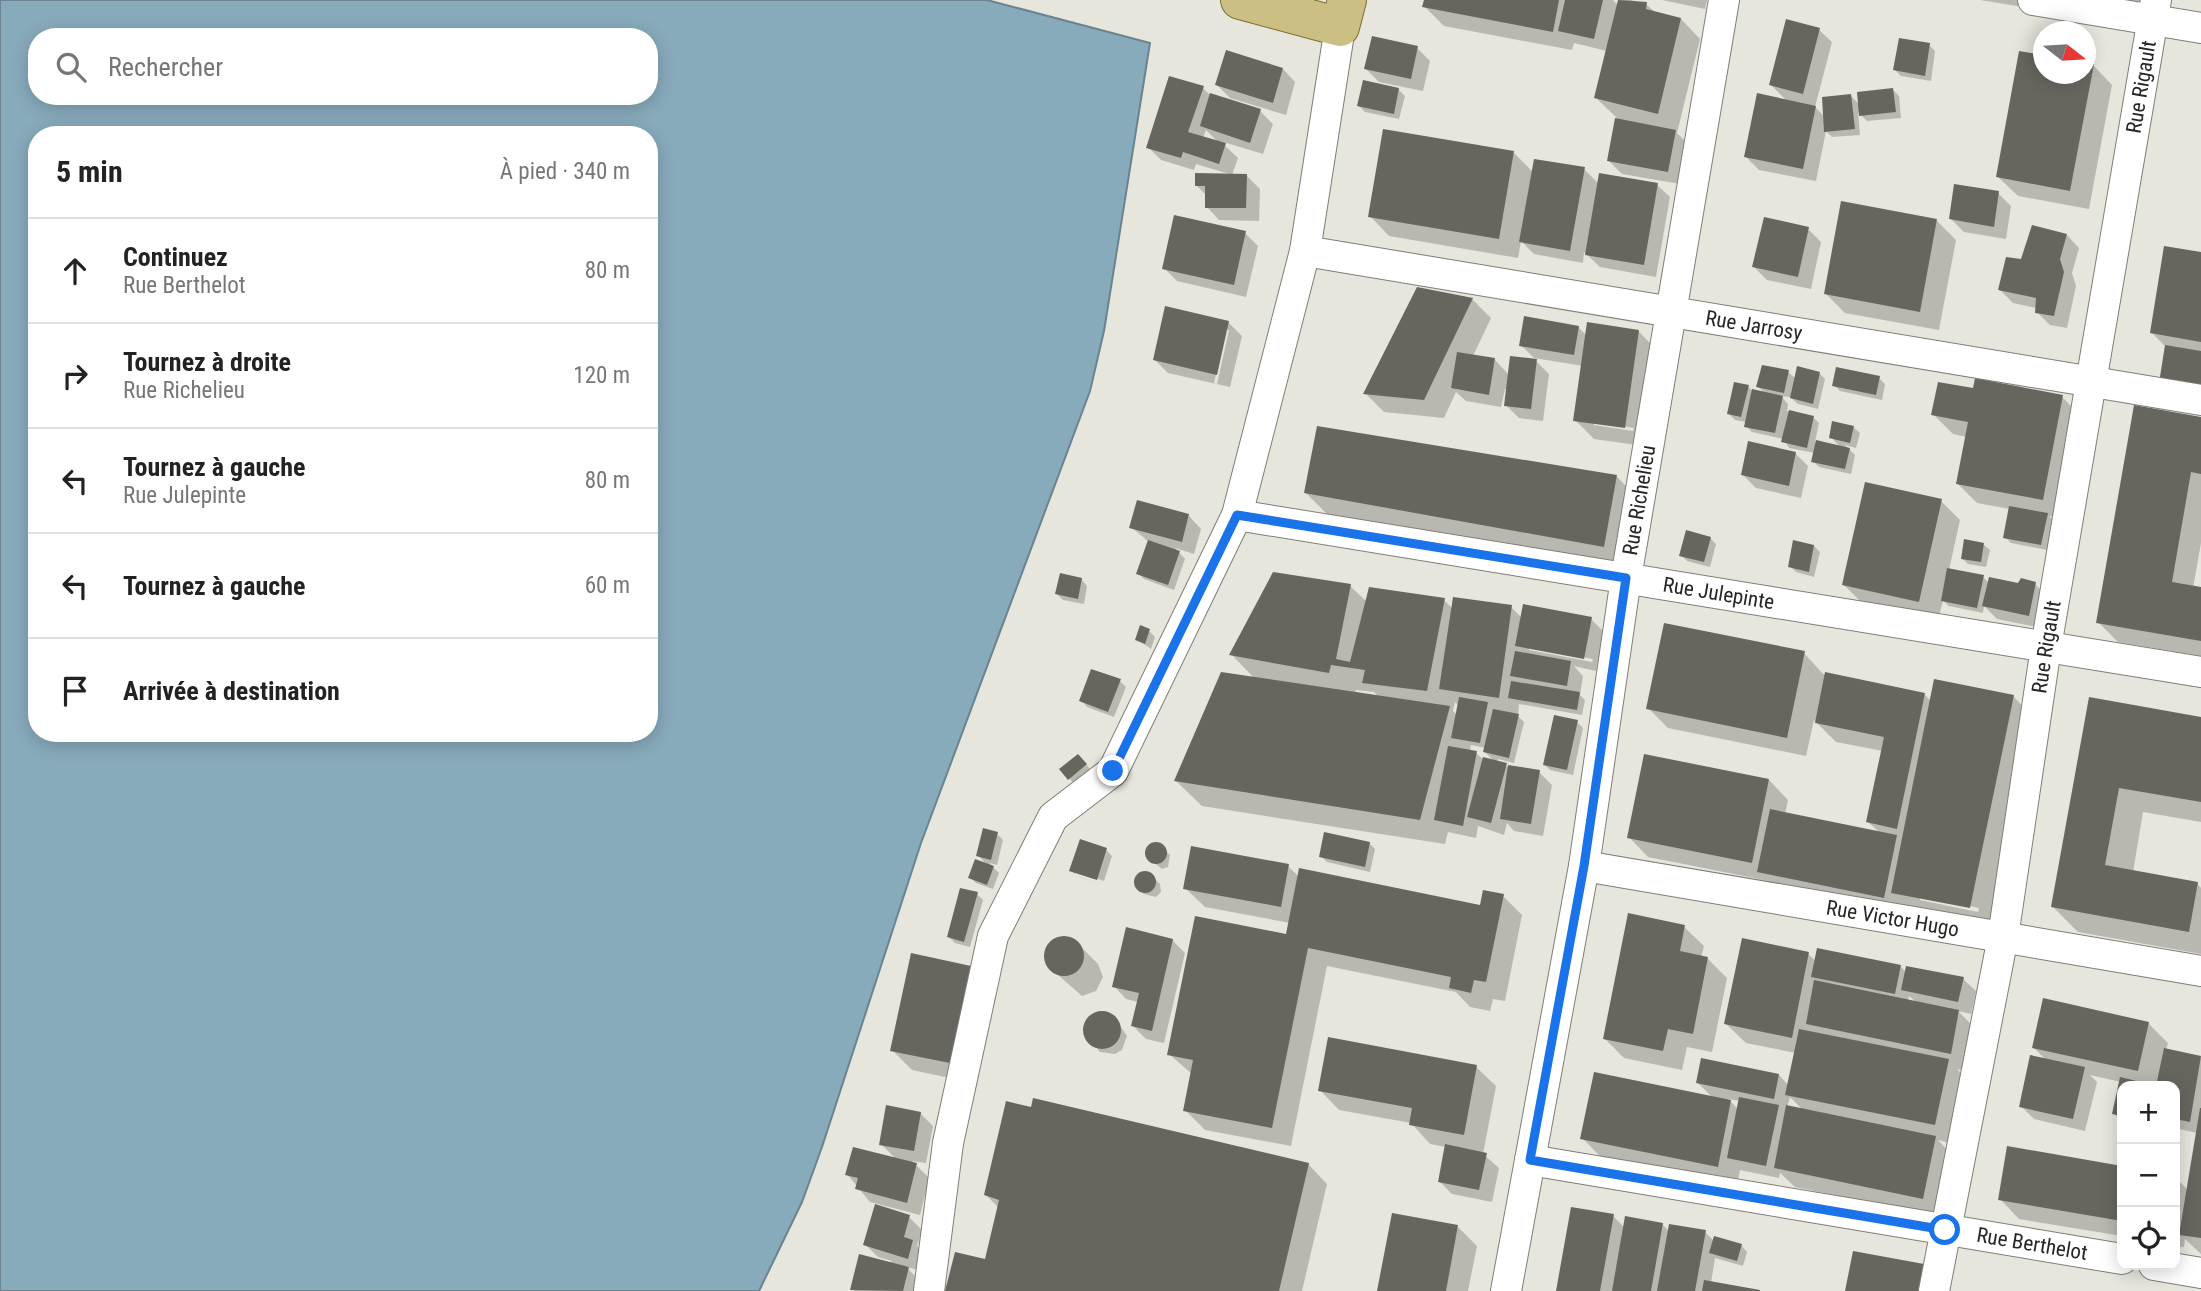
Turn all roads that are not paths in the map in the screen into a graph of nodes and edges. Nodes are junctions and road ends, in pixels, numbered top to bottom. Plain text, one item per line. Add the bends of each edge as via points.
1 (1240, 0) edge
2 (1724, 0) edge
3 (2033, 0) edge
4 (2154, 10) edge
5 (1343, 13) edge
6 (2201, 28) edge
7 (1305, 251) junction
8 (1670, 312) junction
9 (2091, 382) junction
10 (2201, 400) edge
11 (1237, 515) junction
12 (1626, 578) junction
13 (2046, 646) junction
14 (2201, 672) edge
15 (1584, 866) junction
16 (2003, 937) junction
17 (2201, 971) edge
18 (1530, 1160) junction
19 (1945, 1230) junction
20 (2117, 1258) edge
21 (2180, 1269) edge
22 (2201, 1273) edge
23 (929, 1291) edge
24 (1506, 1291) edge
25 (1934, 1291) edge

1 - 5 main road
2 - 8 street, Rue Richelieu
3 - 4 street
4 - 6 street
4 - 9 street, Rue Rigault
5 - 7 street
7 - 8 street, Rue Jarrosy
7 - 11 street
8 - 9 street, Rue Jarrosy
8 - 12 street, Rue Richelieu
9 - 10 street, Rue Jarrosy
9 - 13 street, Rue Rigault
11 - 12 street, Rue Julepinte
11 - 23 street via 1113,771 1053,817 993,936 948,1143
12 - 13 street, Rue Julepinte
12 - 15 street, Rue Richelieu
13 - 14 street, Rue Julepinte
13 - 16 street, Rue Rigault
15 - 16 street, Rue Victor Hugo
15 - 18 street, Rue Richelieu
16 - 17 street, Rue Victor Hugo
16 - 19 street, Rue Rigault
18 - 19 street, Rue Berthelot
18 - 24 street, Rue Richelieu
19 - 20 street, Rue Berthelot
19 - 25 street, Rue Rigault
21 - 22 street

